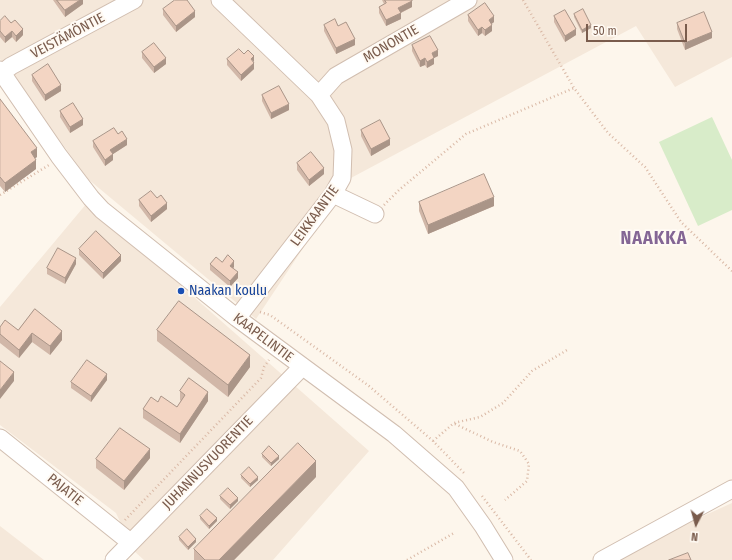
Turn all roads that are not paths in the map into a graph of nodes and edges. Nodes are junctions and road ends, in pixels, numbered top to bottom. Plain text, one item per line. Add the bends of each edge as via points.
1 (134, 0) edge
2 (220, 0) edge
3 (468, 0) edge
4 (1, 71) edge
5 (319, 95) junction
6 (333, 194) junction
7 (375, 214) road end
8 (237, 318) junction
9 (302, 367) junction
10 (0, 438) edge
11 (732, 489) edge
12 (130, 542) junction
13 (114, 560) edge
14 (504, 560) edge
15 (602, 560) edge

1 - 4 street, VEISTÄMÖNTIE
2 - 5 street, LEIKKAANTIE
3 - 5 street, MONONTIE via 336,76
4 - 8 street, KAAPELINTIE via 59,156 102,210
5 - 6 street, LEIKKAANTIE via 336,121 344,150 342,178
6 - 7 street
6 - 8 street, LEIKKAANTIE
8 - 9 street, KAAPELINTIE
9 - 12 street, JUHANNUSVUORENTIE
9 - 14 street, KAAPELINTIE via 394,434 456,488
10 - 12 street, PAJATIE
11 - 15 street
12 - 13 street, JUHANNUSVUORENTIE

